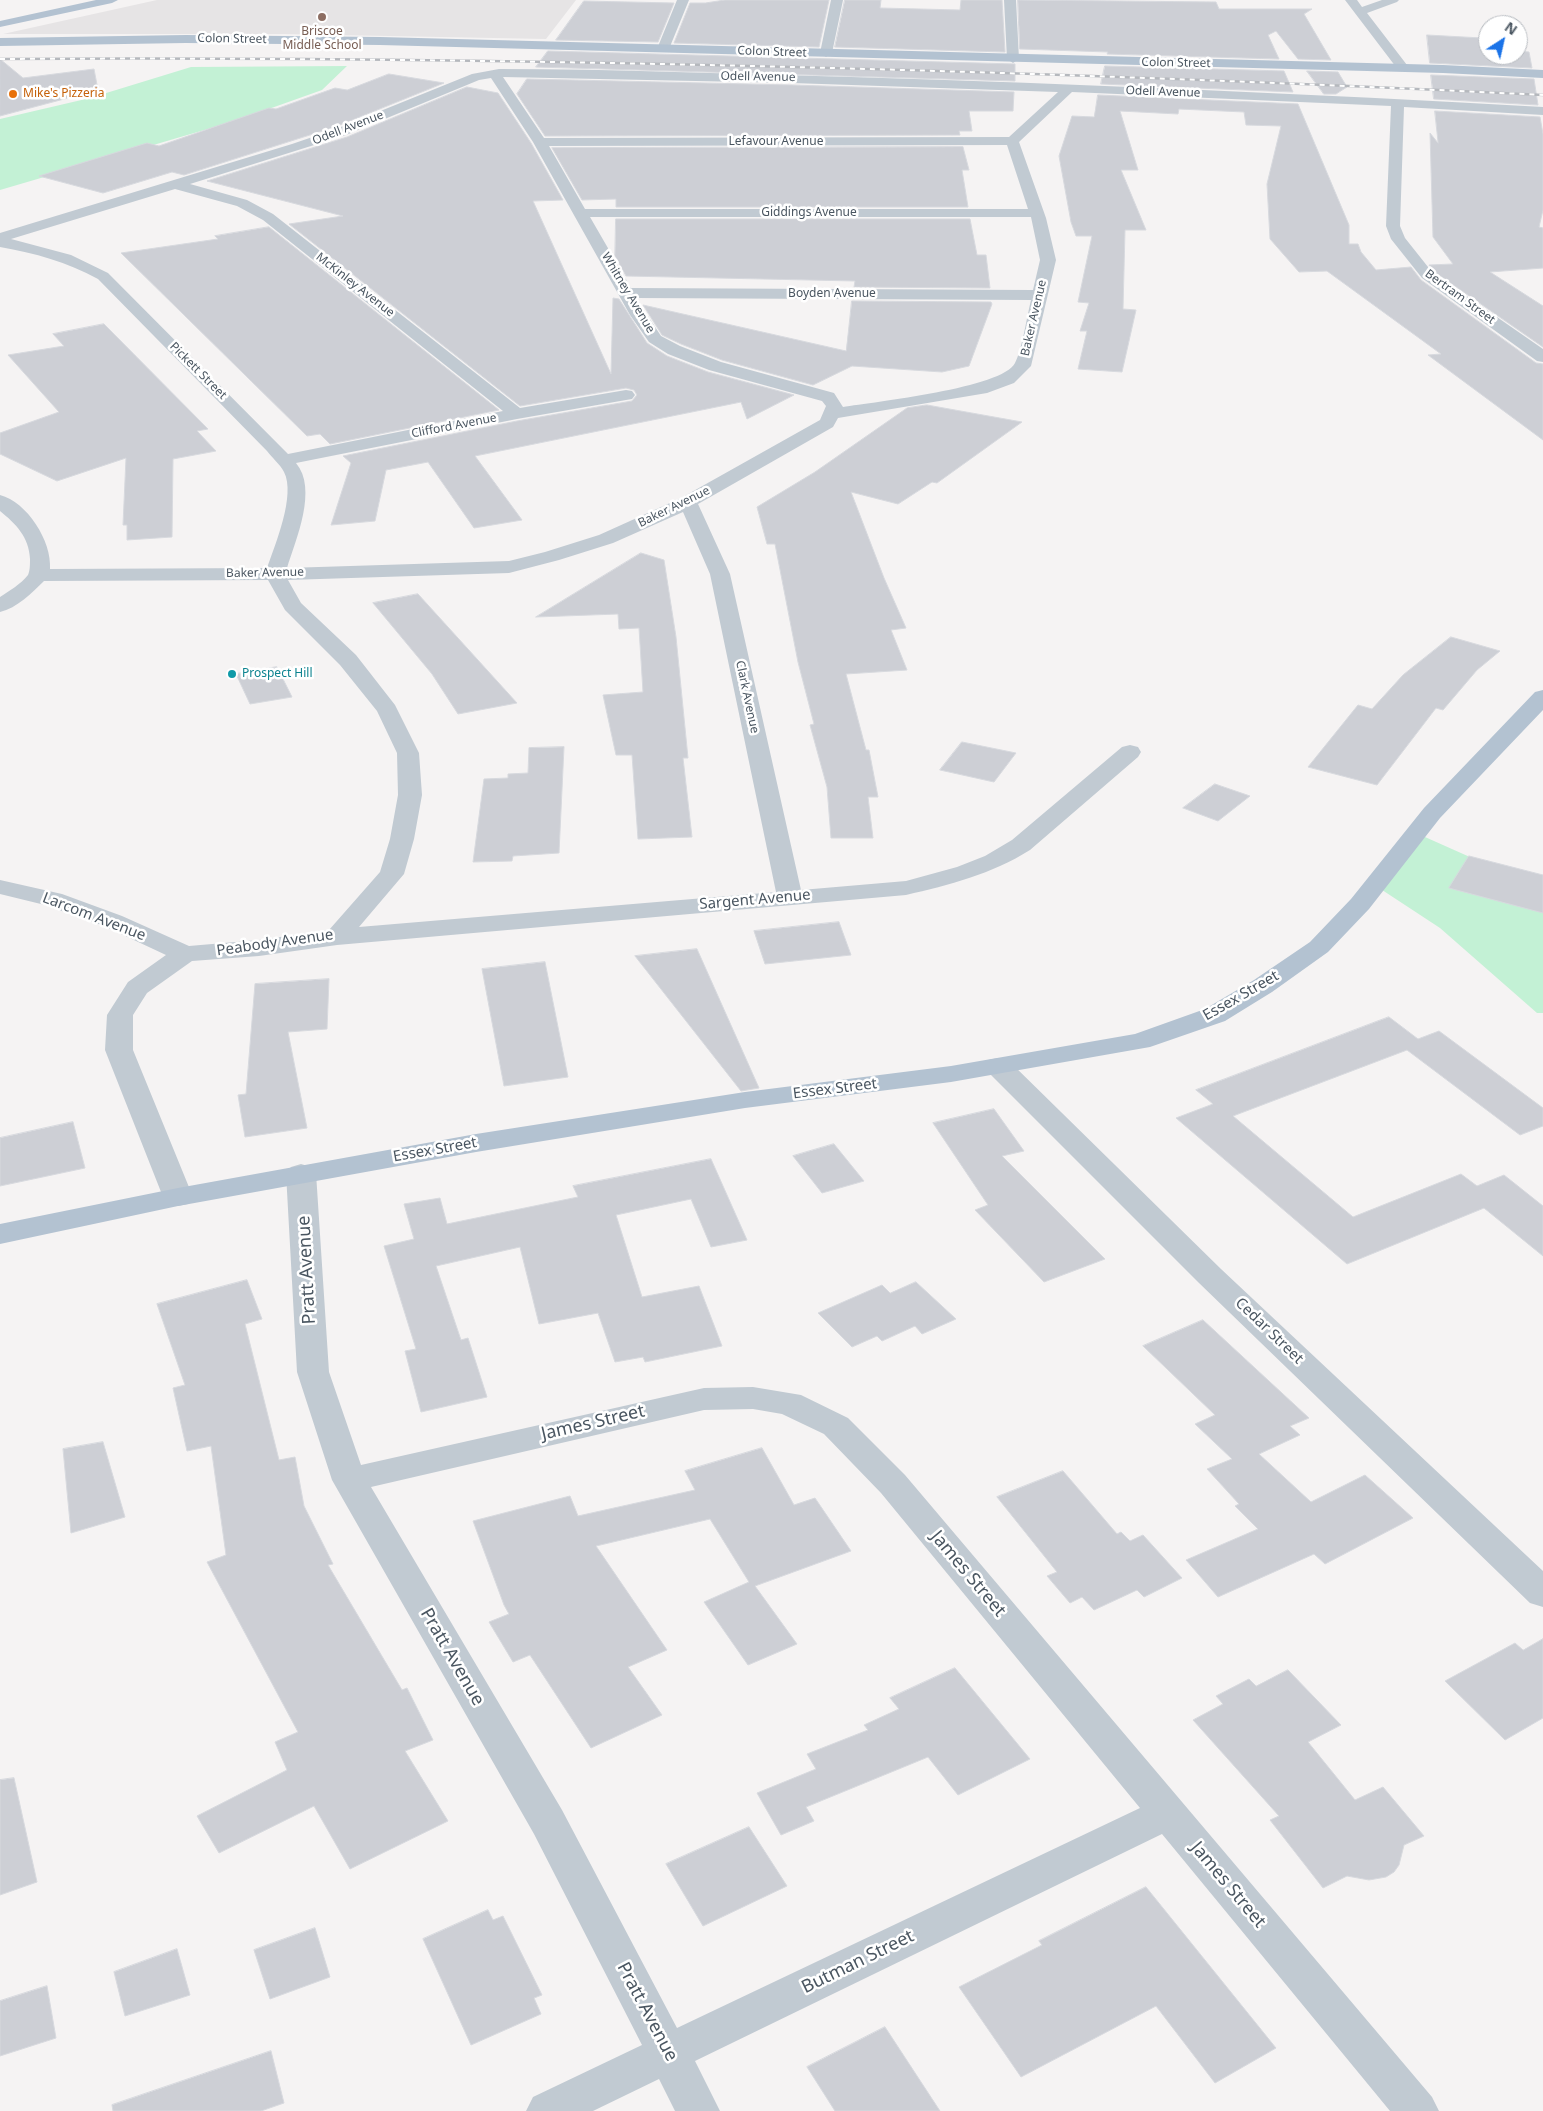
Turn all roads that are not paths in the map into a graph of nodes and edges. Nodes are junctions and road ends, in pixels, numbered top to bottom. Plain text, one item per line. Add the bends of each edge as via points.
1 (112, 0) edge
2 (683, 0) edge
3 (837, 0) edge
4 (1010, 0) edge
5 (1351, 0) edge
6 (1393, 0) edge
7 (1360, 12) junction
8 (0, 24) edge
9 (0, 42) edge
10 (664, 49) junction
11 (826, 53) junction
12 (1013, 58) junction
13 (1403, 68) junction
14 (495, 74) junction
15 (1543, 74) edge
16 (1069, 88) junction
17 (1398, 102) junction
18 (1543, 111) edge
19 (540, 142) junction
20 (1012, 142) junction
21 (177, 185) junction
22 (1037, 213) junction
23 (581, 214) junction
24 (0, 238) edge
25 (0, 242) edge
26 (626, 292) junction
27 (1039, 295) junction
28 (1543, 357) edge
29 (626, 395) dead end
30 (517, 414) junction
31 (831, 414) junction
32 (282, 460) junction
33 (0, 501) edge
34 (688, 502) junction
35 (39, 574) junction
36 (275, 574) junction
37 (0, 606) edge
38 (1543, 697) edge
39 (1130, 752) dead end
40 (0, 887) edge
41 (790, 897) junction
42 (337, 937) junction
43 (185, 954) junction
44 (998, 1066) junction
45 (301, 1173) junction
46 (178, 1197) junction
47 (0, 1234) edge
48 (349, 1480) junction
49 (1543, 1593) edge
50 (1168, 1813) junction
51 (668, 2053) junction
52 (548, 2111) edge
53 (698, 2111) edge
54 (1416, 2111) edge

1 - 8 main road
2 - 10 street
3 - 11 street
4 - 12 street
5 - 7 street
6 - 7 street
7 - 13 street
9 - 10 main road, Colon Street via 186,39 380,41
10 - 11 main road, Colon Street
11 - 12 main road, Colon Street
12 - 13 main road, Colon Street
13 - 15 main road, Colon Street
14 - 16 street, Odell Avenue via 541,72
14 - 19 street, Whitney Avenue
14 - 21 street, Odell Avenue via 476,77 323,138
16 - 17 street, Odell Avenue
16 - 20 street
17 - 18 street, Odell Avenue
17 - 28 street, Bertram Street via 1393,226 1398,239 1427,275
19 - 20 street, Lefavour Avenue
19 - 23 street, Whitney Avenue
20 - 22 street, Baker Avenue
21 - 24 street, Odell Avenue
21 - 30 street, McKinley Avenue via 242,203 268,216
22 - 23 street, Giddings Avenue
22 - 27 street, Baker Avenue via 1048,260
23 - 26 street, Whitney Avenue
25 - 32 street, Pickett Street via 62,255 102,276 273,447
26 - 27 street, Boyden Avenue
26 - 31 street, Whitney Avenue via 655,339 715,366 828,397 835,406
27 - 31 street, Baker Avenue via 1024,366 1008,379 981,389
29 - 30 street, Clifford Avenue
30 - 32 street, Clifford Avenue
31 - 34 street, Baker Avenue via 827,423
32 - 36 street, Pickett Street via 294,472 296,493 289,532
33 - 35 street via 27,523 38,545
34 - 36 street, Baker Avenue via 606,539 509,567
34 - 41 street, Clark Avenue via 720,574
35 - 36 street, Baker Avenue
35 - 37 street via 24,590
36 - 42 street, Peabody Avenue via 292,606 348,660 387,710 408,753 410,795 392,874
38 - 44 main road, Essex Street via 1432,813 1354,911 1319,946 1264,986 1215,1014 1140,1041
39 - 41 street, Sargent Avenue via 1002,858 906,888
40 - 43 street, Larcom Avenue via 53,899 113,921
41 - 42 street, Sargent Avenue
42 - 43 street, Peabody Avenue
43 - 46 street via 138,988 120,1015 120,1050
44 - 45 main road, Essex Street via 745,1100
44 - 49 street, Cedar Street via 1203,1269
45 - 46 main road, Essex Street
45 - 48 street, Pratt Avenue via 313,1372
46 - 47 main road, Essex Street
48 - 50 street, James Street via 704,1399 753,1398 789,1403 836,1426 893,1484
48 - 51 street, Pratt Avenue via 548,1822
50 - 51 street, Butman Street
50 - 54 street, James Street
51 - 52 street, Butman Street
51 - 53 street, Pratt Avenue

